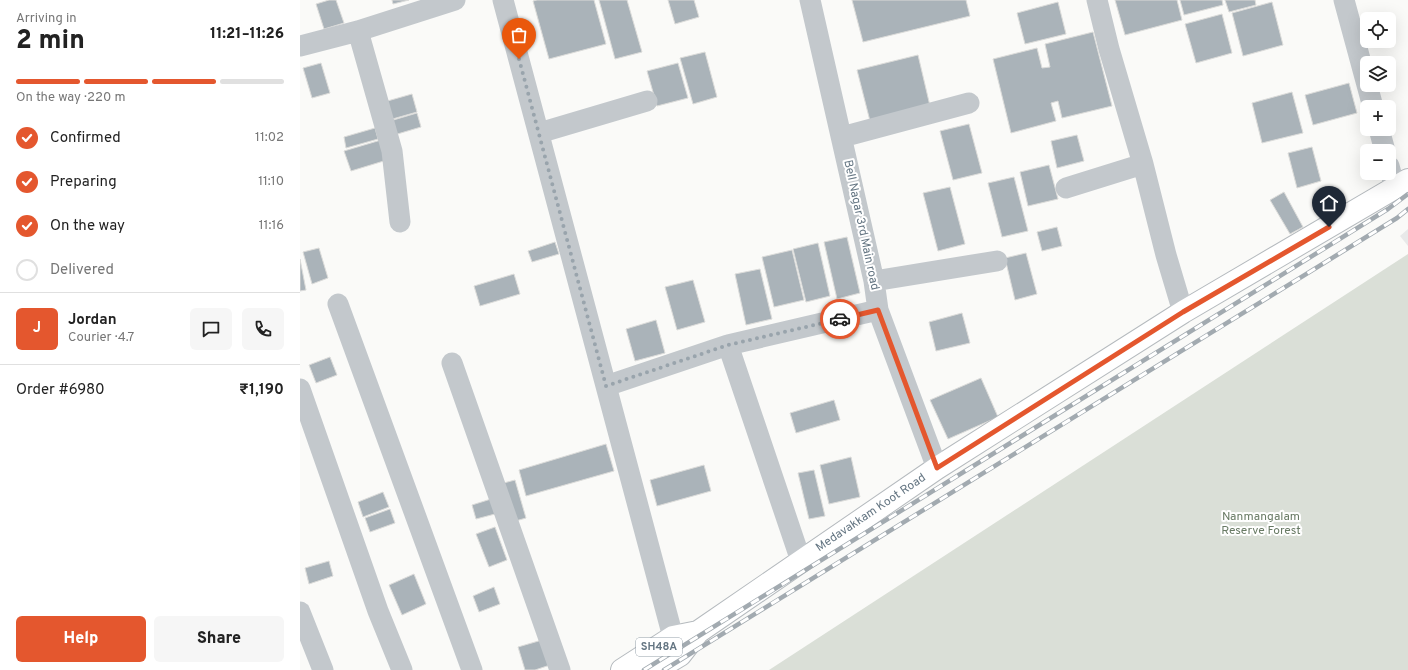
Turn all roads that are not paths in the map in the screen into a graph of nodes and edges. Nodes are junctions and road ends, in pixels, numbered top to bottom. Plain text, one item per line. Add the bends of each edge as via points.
1 (455, 0) edge
2 (503, 0) edge
3 (810, 0) edge
4 (1098, 0) edge
5 (1344, 0) edge
6 (358, 30) junction
7 (300, 46) edge
8 (1371, 100) edge
9 (647, 101) dead end
10 (969, 103) dead end
11 (539, 133) junction
12 (842, 137) junction
13 (1143, 164) junction
14 (1396, 176) edge
15 (1402, 184) edge
16 (1066, 188) dead end
17 (400, 222) dead end
18 (997, 261) dead end
19 (874, 281) junction
20 (338, 304) dead end
21 (878, 310) junction
22 (1183, 312) junction
23 (728, 345) junction
24 (452, 363) dead end
25 (606, 386) junction
26 (300, 389) edge
27 (937, 468) junction
28 (801, 561) junction
29 (300, 612) edge
30 (677, 646) junction
31 (323, 670) edge
32 (402, 670) edge
33 (472, 670) edge
34 (560, 670) edge
35 (622, 670) edge
36 (655, 670) edge

1 - 6 street
2 - 11 street
3 - 12 street, Bell Nagar 3rd Main road
4 - 13 street via 1109,49
5 - 8 street
6 - 7 street
6 - 17 street via 392,151
9 - 11 street
10 - 12 street
11 - 25 street
12 - 19 street, Bell Nagar 3rd Main road
13 - 16 street
13 - 22 street
14 - 15 street
15 - 22 main road, Medavakkam Koot Road / SH48A
18 - 19 street
19 - 21 street, Bell Nagar 3rd Main road
20 - 33 street
21 - 23 street
21 - 27 street, Bell Nagar 3rd Main road
22 - 27 main road, Medavakkam Koot Road / SH48A
23 - 25 street
23 - 28 street
24 - 34 street
25 - 30 street
26 - 32 street via 378,610
27 - 28 main road, Medavakkam Koot Road / SH48A
28 - 30 main road, Medavakkam Koot Road / SH48A
29 - 31 street
30 - 35 main road, SH48A
30 - 36 main road, SH48A

